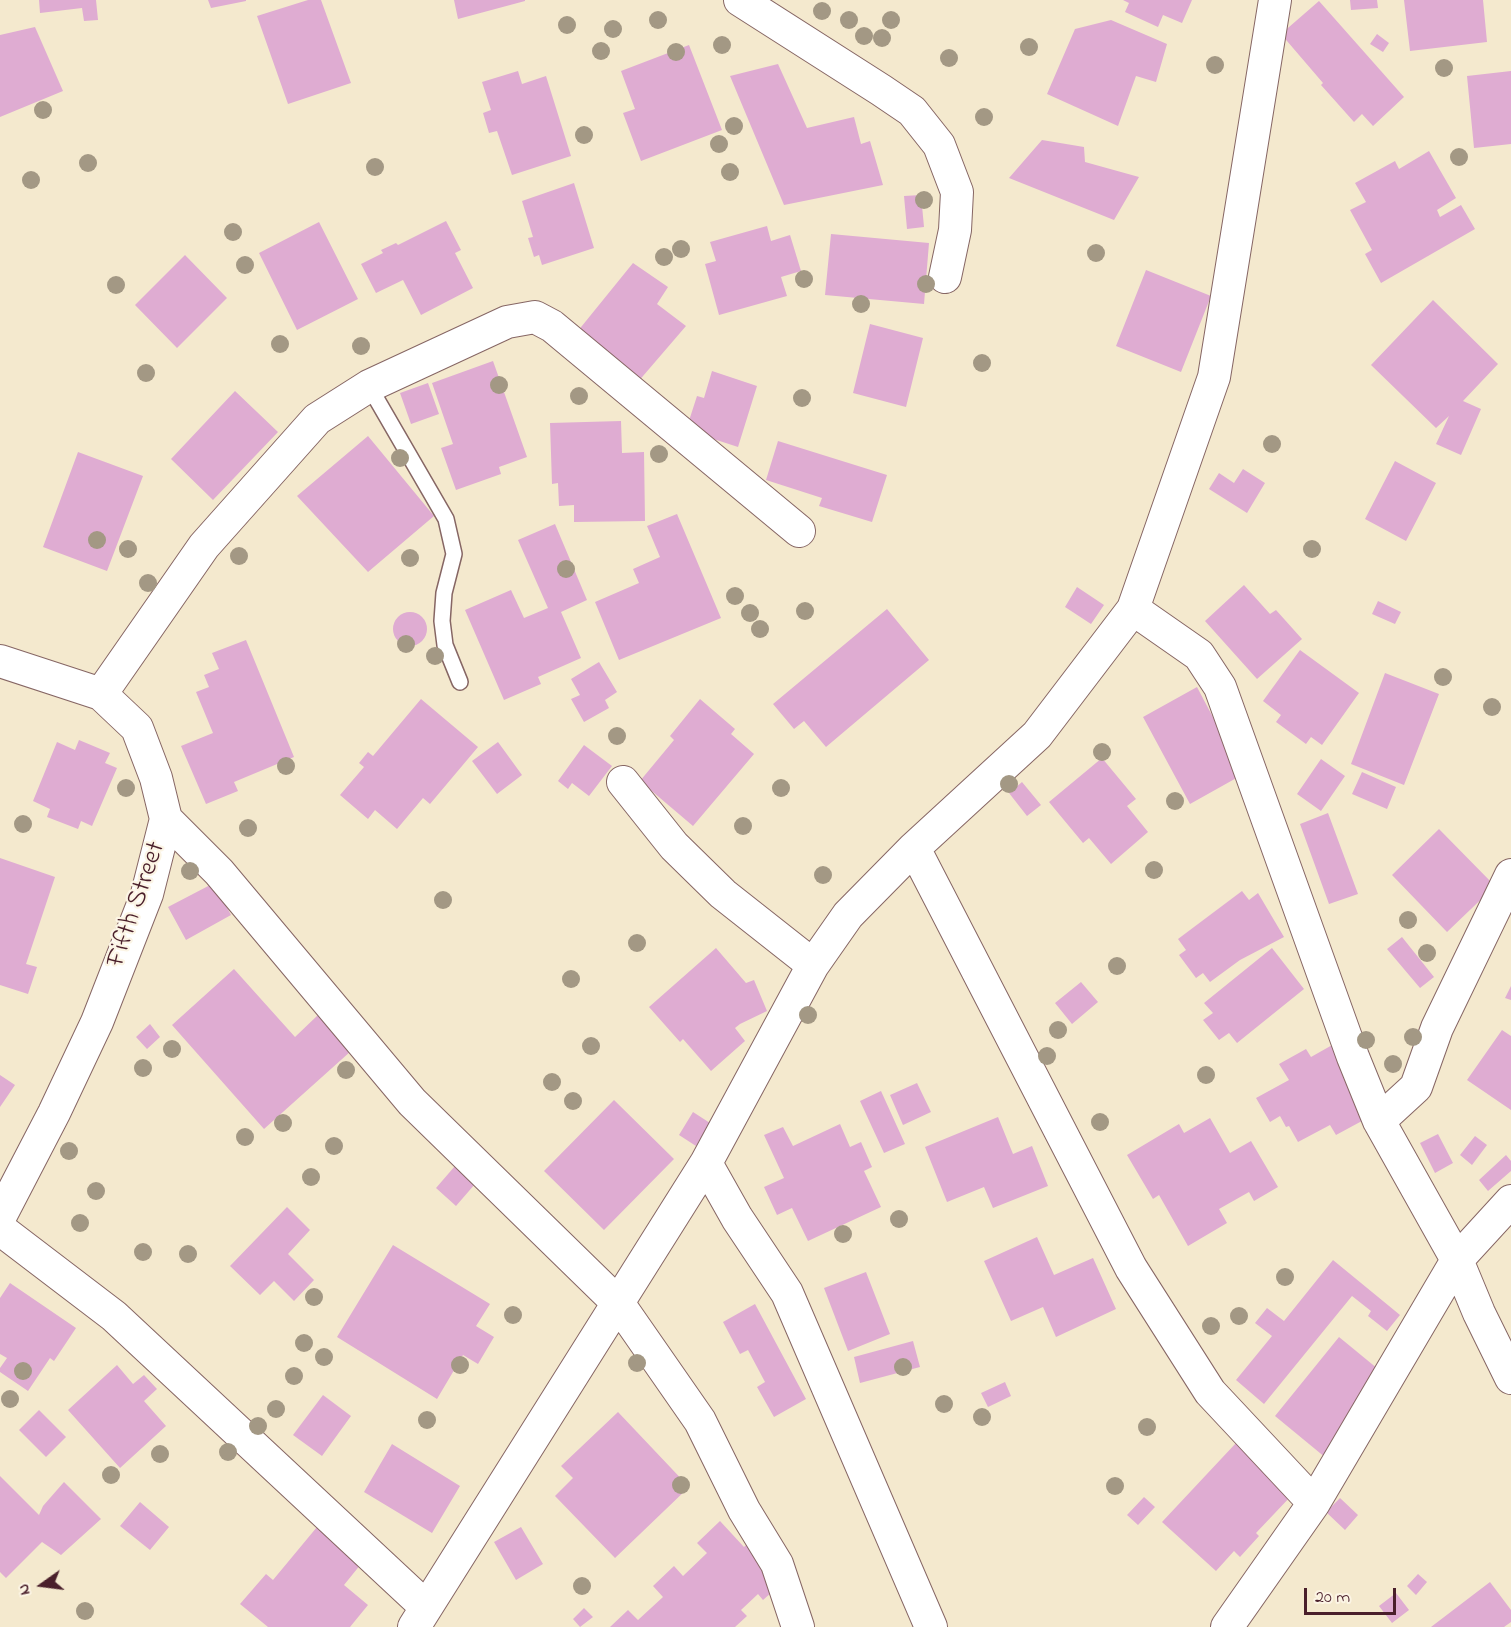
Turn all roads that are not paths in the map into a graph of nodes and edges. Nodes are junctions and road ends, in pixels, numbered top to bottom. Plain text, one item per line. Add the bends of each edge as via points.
1 (740, 0) edge
2 (1275, 0) edge
3 (945, 277) dead end
4 (369, 386) junction
5 (799, 531) dead end
6 (1133, 609) junction
7 (0, 662) edge
8 (460, 682) dead end
9 (101, 694) junction
10 (623, 782) dead end
11 (166, 819) junction
12 (914, 848) junction
13 (1511, 876) edge
14 (813, 965) junction
15 (1379, 1121) junction
16 (706, 1163) junction
17 (1511, 1201) edge
18 (0, 1217) edge
19 (0, 1229) edge
20 (1457, 1260) junction
21 (618, 1303) junction
22 (1511, 1378) edge
23 (1314, 1503) junction
24 (420, 1617) edge
25 (798, 1627) edge
26 (931, 1627) edge
27 (1227, 1627) edge

1 - 3 street via 912,111 939,145 957,192 955,230
2 - 6 street via 1214,377
4 - 5 street via 507,322 535,317 552,326
4 - 8 lane via 446,519 454,554 442,621
4 - 9 street via 317,419 204,546
6 - 12 street via 1036,735
6 - 15 street via 1199,655 1220,687
7 - 9 street, Fifth Street
9 - 11 street, Fifth Street via 137,728
10 - 14 street via 674,846 723,894
11 - 18 street, Fifth Street via 147,894 97,1022
11 - 21 street via 219,872 412,1102
12 - 14 street via 848,915
12 - 23 street via 1131,1268 1210,1392
13 - 15 street via 1437,1028 1416,1087
14 - 16 street
15 - 20 street
16 - 21 street
16 - 26 street via 787,1293
17 - 20 street
19 - 24 street via 114,1316
20 - 22 street
20 - 23 street
21 - 24 street
21 - 25 street via 700,1421 744,1510 777,1564
23 - 27 street

